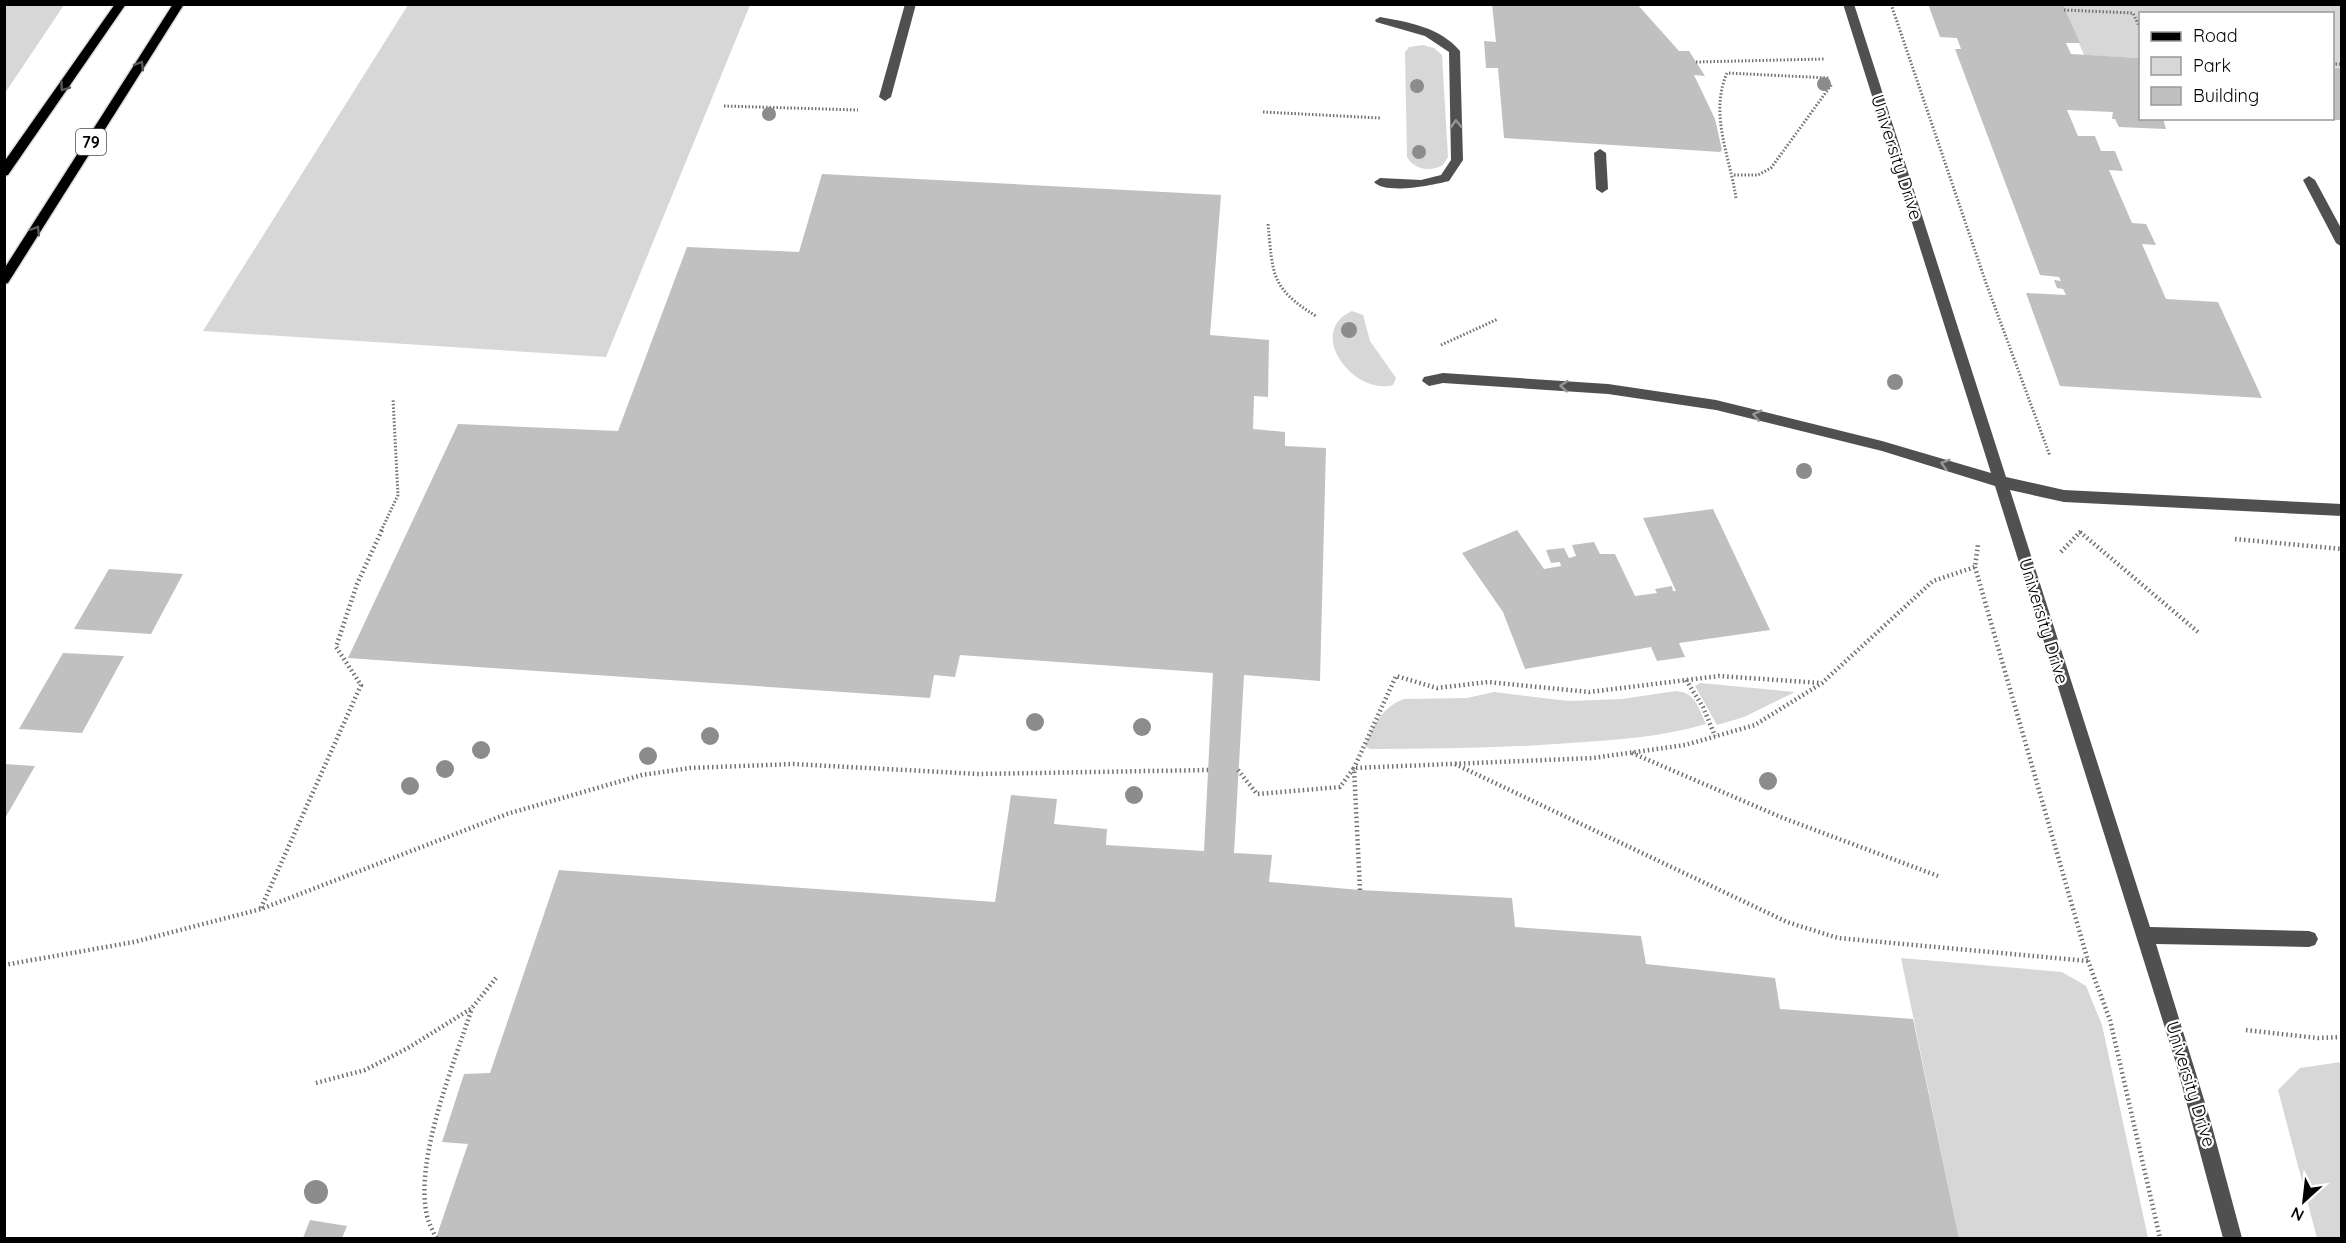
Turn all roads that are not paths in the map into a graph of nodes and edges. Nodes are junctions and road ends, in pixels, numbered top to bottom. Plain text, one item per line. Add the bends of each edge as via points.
1 (121, 4) edge
2 (178, 4) edge
3 (911, 4) edge
4 (1848, 4) edge
5 (1380, 20) dead end
6 (885, 97) dead end
7 (1600, 153) dead end
8 (4, 172) edge
9 (2309, 180) dead end
10 (1380, 182) dead end
11 (1602, 189) dead end
12 (2342, 243) edge
13 (4, 280) edge
14 (1429, 381) dead end
15 (2001, 482) junction
16 (2342, 510) edge
17 (2143, 935) junction
18 (2309, 939) dead end
19 (2233, 1239) edge

1 -> 8 main road
13 -> 2 main road, 79
3 - 6 street
4 - 15 street, University Drive
10 -> 5 street via 1421,184 1445,178 1457,159 1454,51 1431,33
7 - 11 street
9 - 12 street
15 -> 14 street via 1882,446 1716,405 1608,389 1443,378
15 - 16 street via 2064,496
15 - 17 street, University Drive
17 - 18 street
17 - 19 street, University Drive via 2199,1108

